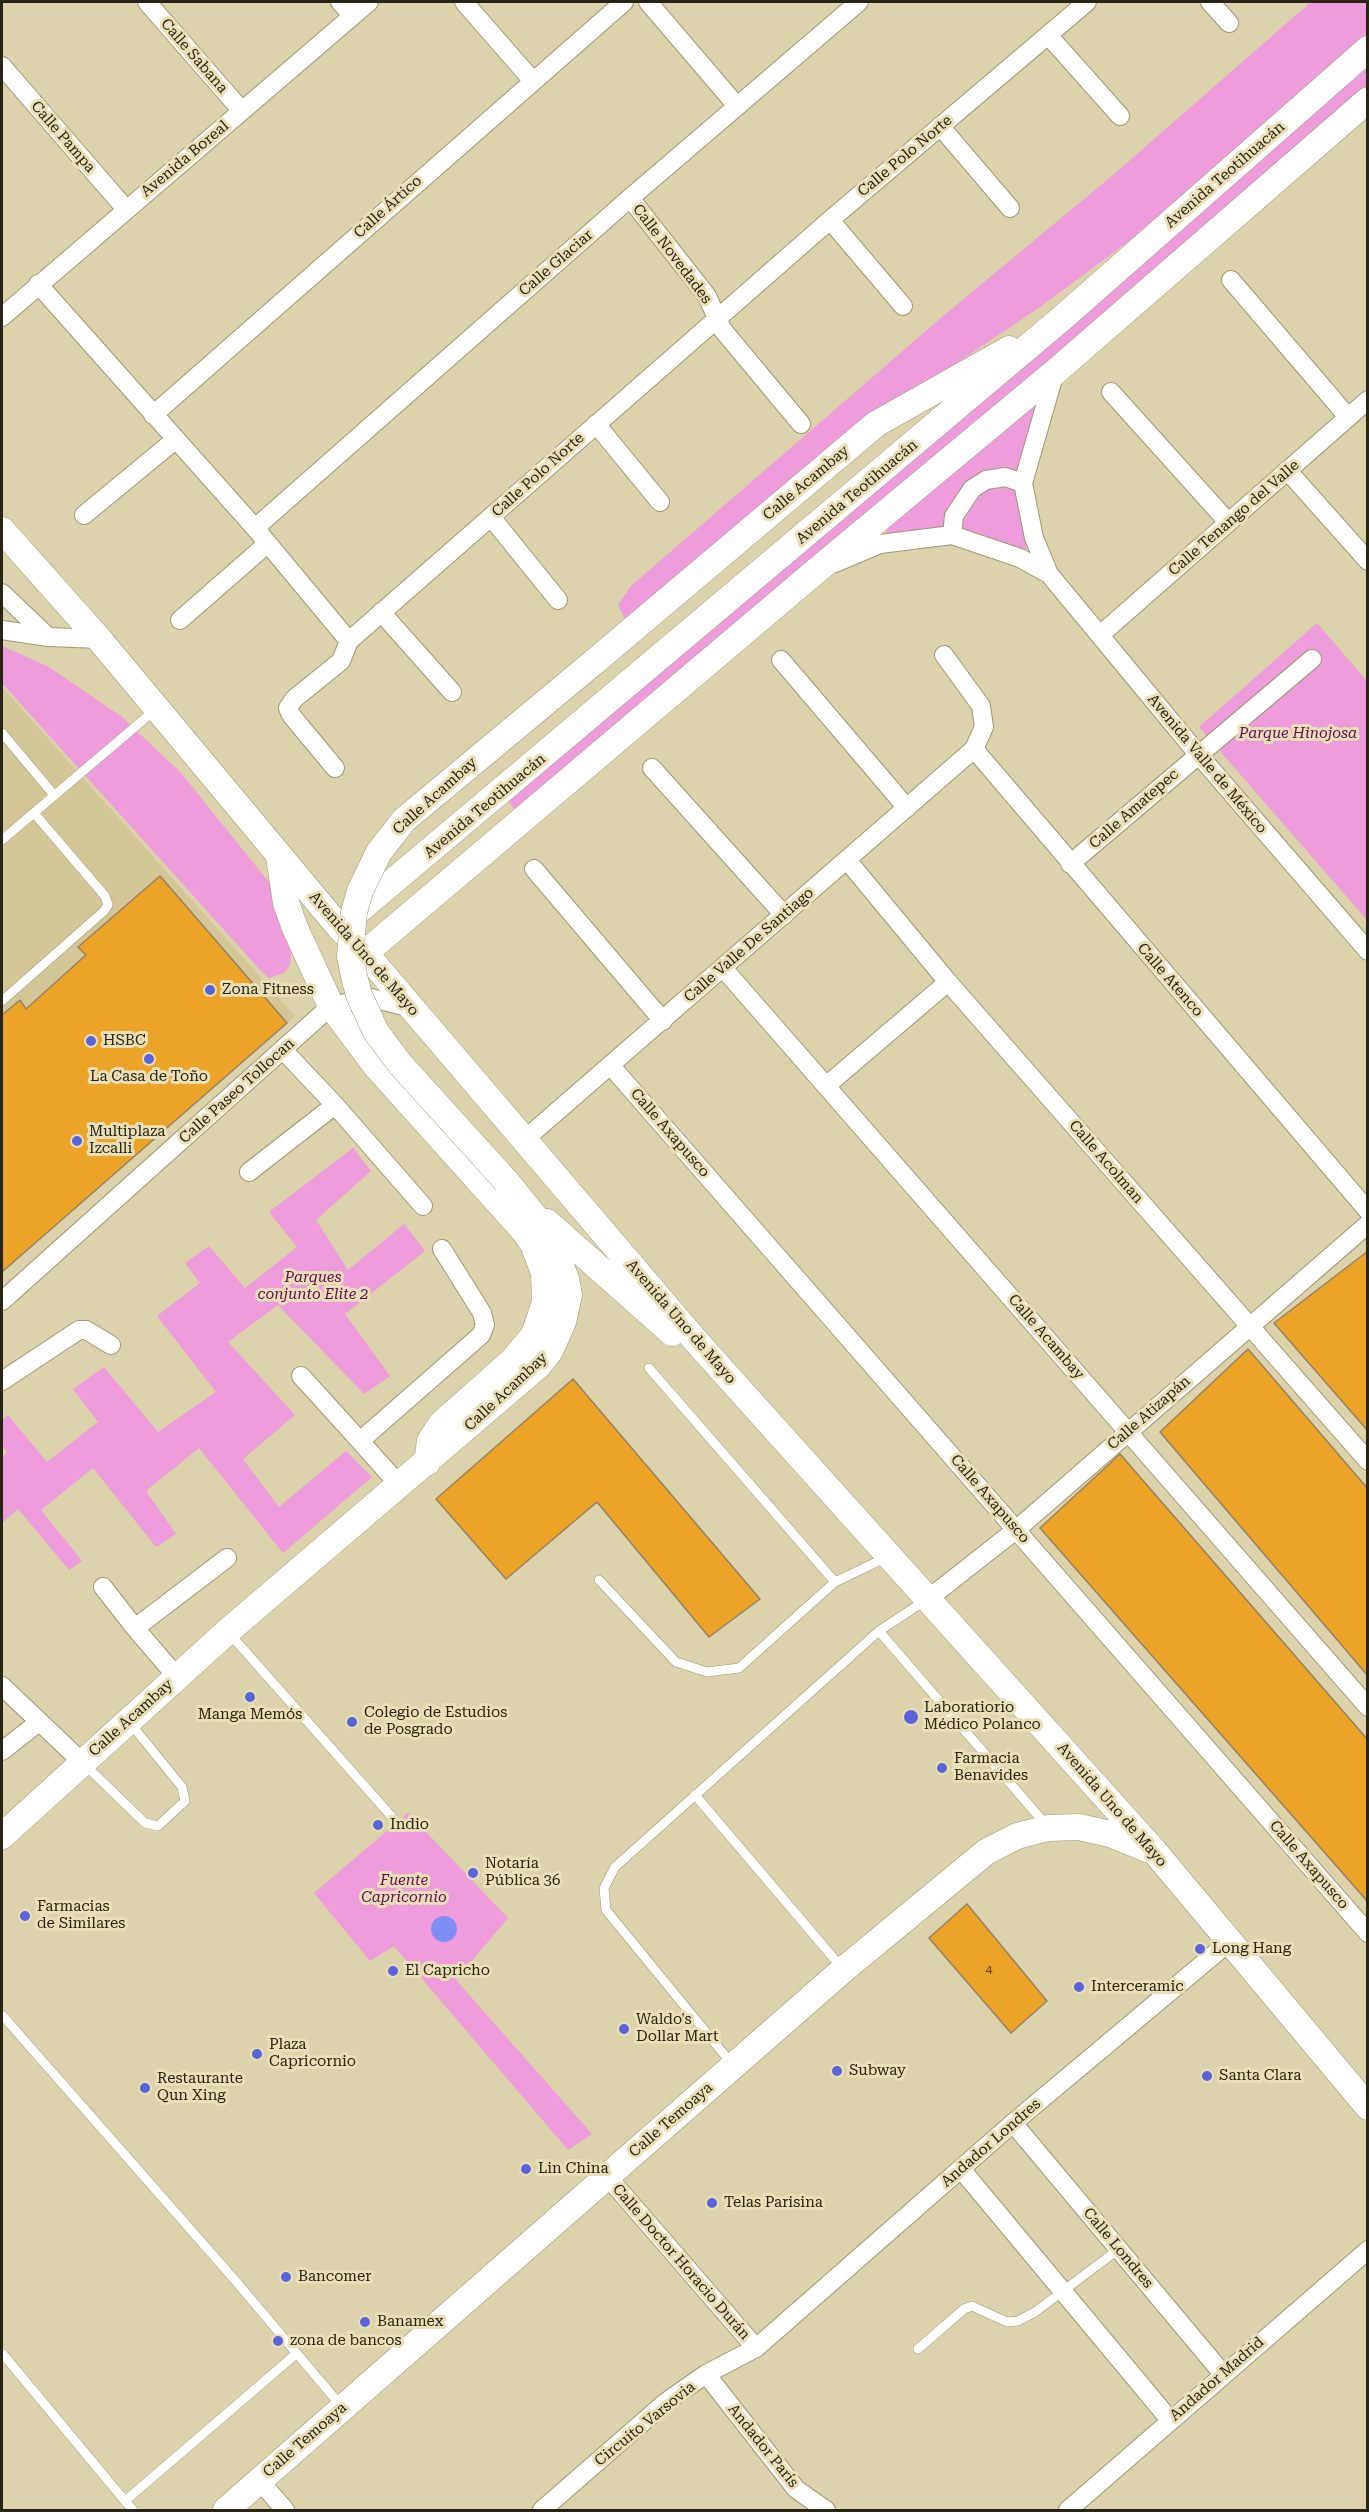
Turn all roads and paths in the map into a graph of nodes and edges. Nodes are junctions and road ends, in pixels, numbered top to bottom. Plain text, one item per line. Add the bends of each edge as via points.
1 (147, 2) edge
2 (340, 2) edge
3 (369, 2) edge
4 (464, 2) edge
5 (624, 2) edge
6 (648, 2) edge
7 (859, 2) edge
8 (1087, 2) edge
9 (1210, 2) edge
10 (353, 16) junction
11 (1228, 23) dead end
12 (1048, 35) junction
13 (1368, 49) edge
14 (2, 66) edge
15 (532, 80) junction
16 (1368, 100) edge
17 (737, 106) junction
18 (242, 111) junction
19 (1120, 116) dead end
20 (940, 126) junction
21 (630, 198) junction
22 (125, 208) junction
23 (1010, 208) dead end
24 (830, 220) junction
25 (1231, 280) dead end
26 (38, 284) junction
27 (903, 306) dead end
28 (4, 308) edge
29 (718, 317) junction
30 (1061, 319) junction
31 (1055, 372) junction
32 (1111, 392) dead end
33 (1368, 400) edge
34 (153, 415) junction
35 (1348, 417) junction
36 (596, 424) junction
37 (801, 424) dead end
38 (175, 440) junction
39 (1287, 470) junction
40 (1023, 483) junction
41 (660, 502) dead end
42 (84, 515) dead end
43 (491, 517) junction
44 (1228, 522) junction
45 (255, 528) junction
46 (2, 530) edge
47 (952, 535) junction
48 (267, 543) junction
49 (1368, 561) edge
50 (816, 570) junction
51 (1049, 574) junction
52 (2, 593) edge
53 (558, 600) dead end
54 (381, 612) junction
55 (180, 620) dead end
56 (2, 630) edge
57 (1100, 635) junction
58 (48, 637) junction
59 (99, 639) junction
60 (348, 641) junction
61 (944, 654) dead end
62 (1312, 659) dead end
63 (781, 660) dead end
64 (452, 692) dead end
65 (156, 710) junction
66 (2, 733) edge
67 (974, 749) junction
68 (1198, 754) junction
69 (335, 768) dead end
70 (652, 768) dead end
71 (54, 795) junction
72 (497, 796) junction
73 (906, 808) junction
74 (34, 813) junction
75 (519, 822) junction
76 (2, 840) edge
77 (279, 856) junction
78 (847, 860) junction
79 (1070, 864) junction
80 (534, 869) dead end
81 (784, 915) junction
82 (339, 927) junction
83 (1368, 951) edge
84 (365, 953) junction
85 (723, 968) junction
86 (948, 982) junction
87 (2, 1001) edge
88 (331, 1006) junction
89 (412, 1008) junction
90 (663, 1021) junction
91 (283, 1050) junction
92 (611, 1066) junction
93 (826, 1086) junction
94 (335, 1105) junction
95 (524, 1140) junction
96 (249, 1172) dead end
97 (423, 1206) dead end
98 (528, 1206) junction
99 (1368, 1210) edge
100 (1368, 1224) edge
101 (442, 1249) dead end
102 (2, 1301) edge
103 (1249, 1326) junction
104 (111, 1345) dead end
105 (718, 1365) junction
106 (649, 1368) dead end
107 (302, 1376) dead end
108 (2, 1381) edge
109 (1129, 1431) junction
110 (360, 1441) junction
111 (1368, 1461) edge
112 (427, 1463) junction
113 (400, 1486) junction
114 (1017, 1529) junction
115 (889, 1556) junction
116 (228, 1558) dead end
117 (599, 1580) dead end
118 (835, 1582) junction
119 (103, 1587) dead end
120 (928, 1599) junction
121 (135, 1628) junction
122 (879, 1631) junction
123 (228, 1632) junction
124 (177, 1677) junction
125 (2, 1686) edge
126 (1368, 1707) edge
127 (128, 1721) junction
128 (39, 1722) junction
129 (2, 1751) edge
130 (83, 1763) junction
131 (695, 1795) junction
132 (392, 1817) dead end
133 (1048, 1828) junction
134 (2, 1836) edge
135 (1155, 1852) junction
136 (1368, 1933) edge
137 (1229, 1942) junction
138 (843, 1970) junction
139 (2, 2015) edge
140 (733, 2066) junction
141 (1368, 2107) edge
142 (1013, 2123) junction
143 (961, 2169) junction
144 (607, 2176) junction
145 (1119, 2249) junction
146 (1368, 2250) edge
147 (1063, 2291) junction
148 (756, 2348) junction
149 (918, 2349) dead end
150 (2, 2353) edge
151 (296, 2354) junction
152 (706, 2374) junction
153 (1223, 2374) junction
154 (343, 2407) junction
155 (1170, 2420) junction
156 (259, 2480) junction
157 (125, 2501) junction
158 (133, 2511) edge
159 (226, 2511) edge
160 (285, 2511) edge
161 (542, 2511) edge
162 (826, 2511) edge
163 (1068, 2511) edge

1 - 18 street, Calle Sabana
2 - 10 street
3 - 10 street, Avenida Boreal
4 - 15 street
5 - 15 street, Calle Ártico
6 - 17 street
7 - 17 street, Calle Glaciar
8 - 12 street, Calle Polo Norte
9 - 11 street
10 - 18 street, Avenida Boreal
12 - 19 street
12 - 20 street, Calle Polo Norte
13 - 30 main road, Avenida Teotihuacán
14 - 22 street, Calle Pampa
15 - 34 street, Calle Ártico
16 - 31 main road
17 - 21 street, Calle Glaciar
18 - 22 street, Avenida Boreal
20 - 23 street
20 - 24 street, Calle Polo Norte
21 - 29 street, Calle Novedades via 707,296
21 - 45 street, Calle Glaciar
22 - 26 street, Avenida Boreal
24 - 27 street
24 - 29 street, Calle Polo Norte
25 - 35 street
26 - 28 street, Avenida Boreal
26 - 34 street
29 - 36 street, Calle Polo Norte
29 - 37 street, Calle Novedades via 722,328
30 - 72 main road, Avenida Teotihuacán
30 - 98 main road, Calle Acambay, bridge via 876,424 404,820 379,852 354,912 350,956 359,995 376,1032 400,1064
31 - 40 street, Avenida Valle de México
31 - 50 main road
32 - 44 street
33 - 35 street, Calle Tenango del Valle
34 - 38 street
35 - 39 street, Calle Tenango del Valle
36 - 41 street
36 - 43 street, Calle Polo Norte
38 - 42 street
38 - 45 street
39 - 44 street, Calle Tenango del Valle
39 - 49 street
40 - 47 street via 1005,477 986,480 972,489 954,516
40 - 51 street, Avenida Valle de México via 1034,538
43 - 53 street
43 - 54 street, Calle Polo Norte
44 - 57 street, Calle Tenango del Valle
45 - 48 street
46 - 59 main road, Avenida Uno de Mayo
47 - 50 street, Avenida Valle de México via 880,544
47 - 51 street, Avenida Valle de México via 1020,558
48 - 55 street
48 - 60 street
50 - 75 main road
51 - 57 street, Avenida Valle de México
52 - 58 street
54 - 60 street, Calle Polo Norte
54 - 64 street
56 - 58 street
57 - 68 street, Avenida Valle de México
58 - 59 street
59 - 65 main road, Avenida Uno de Mayo
60 - 69 street via 341,661 288,708
61 - 67 street via 981,706 984,727
62 - 68 street, Calle Amatepec
63 - 73 street
65 - 71 lane
65 - 77 main road, Avenida Uno de Mayo
66 - 71 lane
67 - 73 street, Calle Valle De Santiago
67 - 79 street, Calle Atenco
68 - 79 street, Calle Amatepec
68 - 83 street, Avenida Valle de México
70 - 81 street
71 - 74 lane
72 - 75 main road
72 - 82 main road, Avenida Teotihuacán
73 - 78 street, Calle Valle De Santiago
74 - 76 lane
74 - 87 lane via 108,904
75 - 84 main road
77 - 82 main road, Avenida Uno de Mayo
77 - 88 main road, Calle Acambay via 292,920
78 - 81 street, Calle Valle De Santiago
78 - 86 street, Calle Acolman
79 - 99 street, Calle Atenco
80 - 90 street
81 - 85 street, Calle Valle De Santiago
82 - 84 main road, Avenida Uno de Mayo
84 - 89 main road, Avenida Uno de Mayo
85 - 90 street, Calle Valle De Santiago
85 - 93 street, Calle Acambay
86 - 93 street
86 - 103 street, Calle Acolman
88 - 89 street via 371,998
88 - 91 street, Calle Paseo Tollocan
88 - 112 main road, Calle Acambay via 375,1065 524,1231 544,1273 545,1302 534,1335 512,1361 441,1425 430,1441
89 - 95 main road, Avenida Uno de Mayo
90 - 92 street, Calle Valle De Santiago
91 - 94 street
91 - 102 street, Calle Paseo Tollocan
92 - 95 street, Calle Valle De Santiago
92 - 114 street, Calle Axapusco
93 - 109 street, Calle Acambay
94 - 96 street
94 - 97 street
95 - 105 main road, Avenida Uno de Mayo
98 - 105 main road via 667,1328
98 - 112 main road, Calle Acambay via 548,1233 562,1263 569,1295 563,1322 539,1365
100 - 103 street, Calle Atizapán
101 - 110 street via 483,1313 485,1325 481,1335
103 - 109 street, Calle Atizapán
103 - 111 street, Calle Acolman
104 - 108 street via 79,1330
105 - 115 main road, Avenida Uno de Mayo
106 - 118 lane
107 - 110 street
109 - 114 street, Calle Atizapán
109 - 126 street, Calle Acambay
110 - 113 street
112 - 113 main road, Calle Acambay
113 - 123 main road, Calle Acambay
114 - 120 street, Calle Atizapán
114 - 136 street, Calle Axapusco
115 - 118 lane
115 - 120 main road, Avenida Uno de Mayo
116 - 121 street
117 - 118 lane via 676,1662 706,1672 739,1668
119 - 121 street
120 - 122 lane
120 - 135 main road, Avenida Uno de Mayo
121 - 124 street
122 - 131 lane
122 - 133 lane
123 - 124 main road, Calle Acambay
123 - 132 lane
124 - 127 main road, Calle Acambay
125 - 128 street
127 - 130 main road, Calle Acambay
127 - 130 lane via 182,1787 185,1801 158,1826 145,1823
128 - 129 street
128 - 130 street
130 - 134 main road, Calle Acambay
131 - 138 lane
131 - 140 lane via 615,1867 604,1888 606,1910
133 - 135 main road, Calle Temoaya via 1079,1827 1110,1834
133 - 138 main road, Calle Temoaya via 1017,1836 986,1852
135 - 137 main road, Avenida Uno de Mayo
137 - 141 main road, Avenida Uno de Mayo
137 - 142 street, Andador Londres
138 - 140 main road, Calle Temoaya
139 - 151 lane
140 - 144 main road, Calle Temoaya
142 - 143 street, Andador Londres
142 - 145 street, Calle Londres
143 - 147 street
143 - 148 street, Andador Londres
144 - 148 street, Calle Doctor Horacio Durán
144 - 154 main road, Calle Temoaya
145 - 147 lane
145 - 153 street, Calle Londres
146 - 153 street, Andador Madrid
147 - 149 lane via 1018,2321 1007,2322 972,2306 964,2309
147 - 155 street
148 - 152 street, Circuito Varsovia
150 - 157 lane
151 - 154 lane
151 - 157 lane
152 - 161 street, Circuito Varsovia via 666,2402
152 - 162 street, Andador París via 796,2489
153 - 155 street, Andador Madrid
154 - 156 main road, Calle Temoaya
155 - 163 street, Andador Madrid
156 - 159 main road, Calle Temoaya
156 - 160 street
157 - 158 lane

